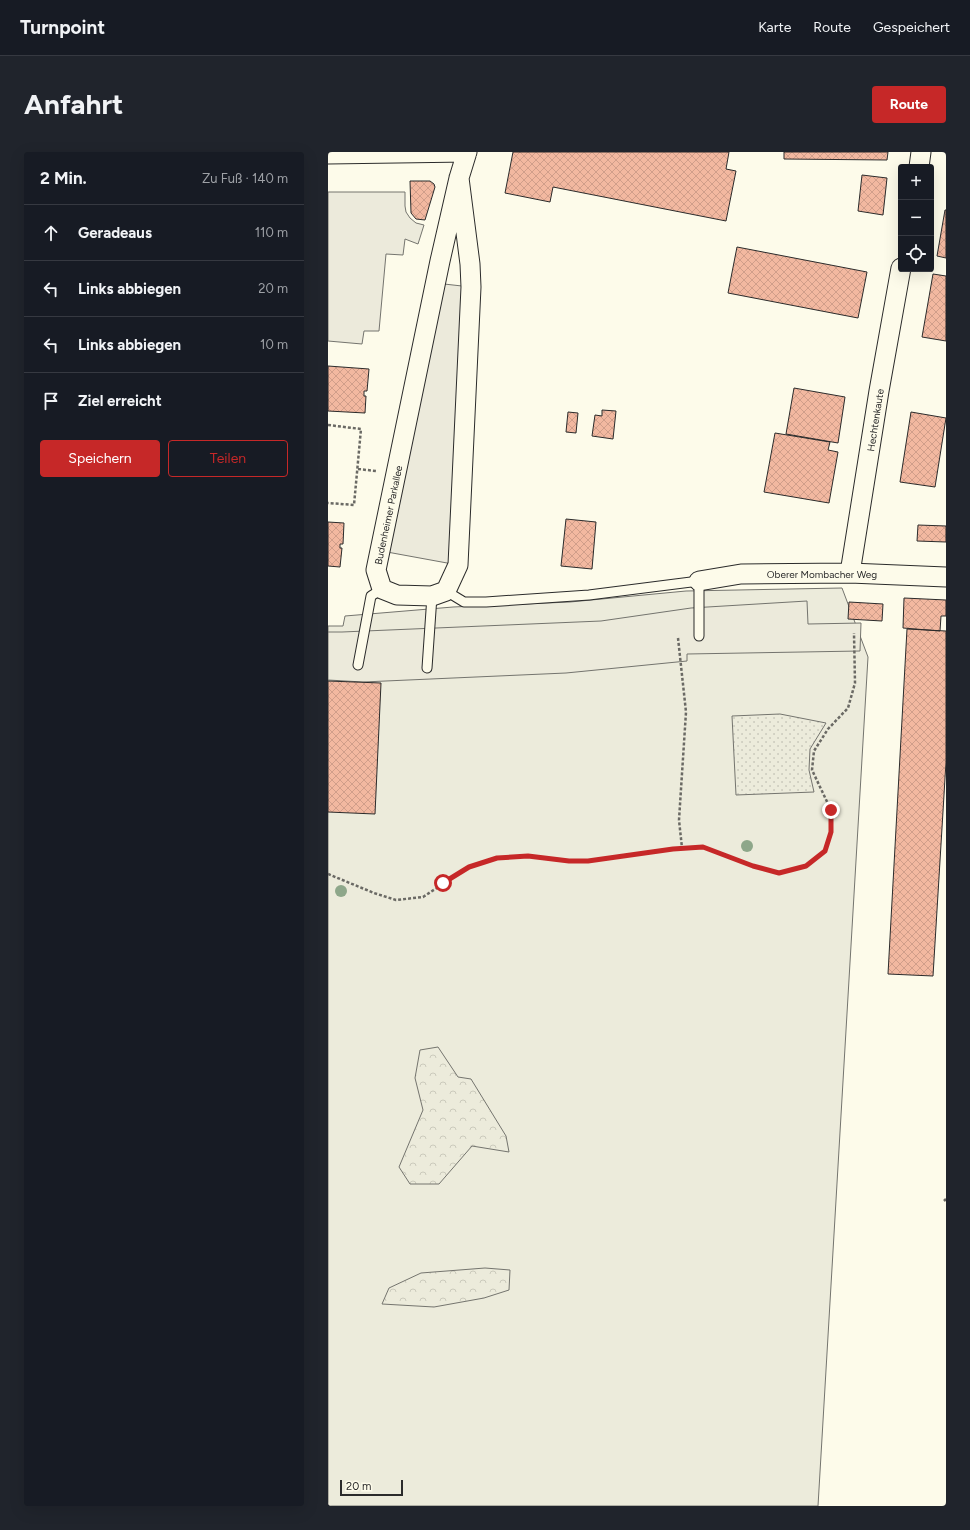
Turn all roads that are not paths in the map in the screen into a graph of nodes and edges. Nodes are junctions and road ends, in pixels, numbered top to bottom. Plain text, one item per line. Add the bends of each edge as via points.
1 (467, 152) edge
2 (921, 152) edge
3 (328, 154) edge
4 (919, 164) edge
5 (459, 178) junction
6 (900, 272) edge
7 (850, 573) junction
8 (946, 576) edge
9 (699, 581) junction
10 (382, 589) junction
11 (439, 594) junction
12 (699, 636) dead end
13 (358, 665) dead end
14 (427, 668) dead end

1 - 3 street, Budenheimer Parkallee
1 - 5 street, Budenheimer Parkallee
2 - 4 street
5 - 10 street, Budenheimer Parkallee via 376,570
5 - 11 street, Budenheimer Parkallee via 471,287 458,565
6 - 7 street, Hechtenkaute
7 - 8 street, Oberer Mombacher Weg
7 - 9 street, Oberer Mombacher Weg via 741,574
9 - 11 lane via 589,595 486,602 464,602
9 - 12 lane
10 - 11 street via 396,595
10 - 13 lane via 371,596
11 - 14 lane

